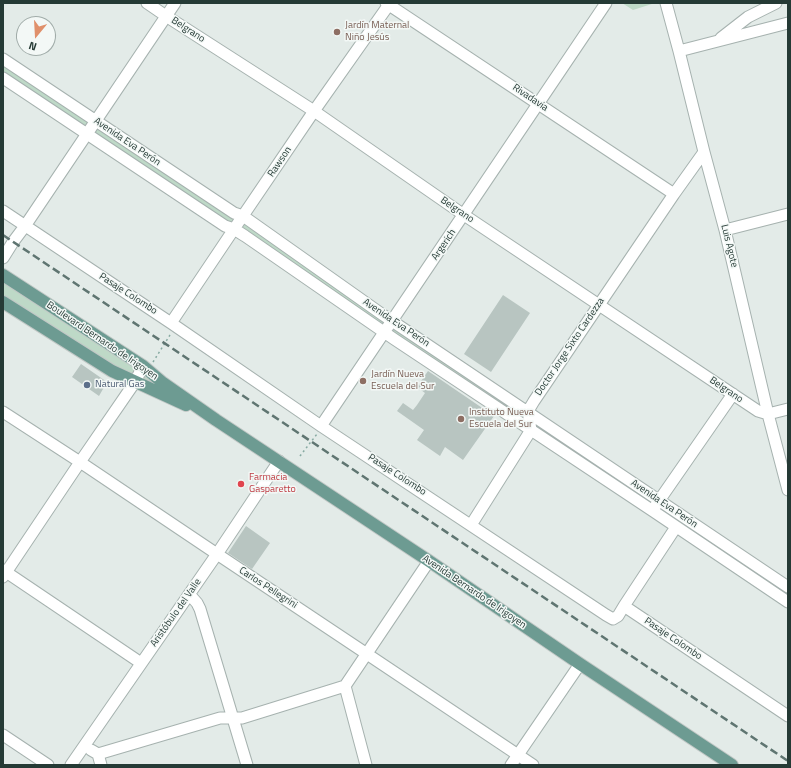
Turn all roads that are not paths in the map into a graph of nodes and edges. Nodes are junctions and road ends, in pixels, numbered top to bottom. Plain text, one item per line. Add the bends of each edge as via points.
1 (147, 3) edge
2 (175, 3) edge
3 (606, 3) edge
4 (666, 3) edge
5 (776, 3) edge
6 (389, 4) edge
7 (166, 16) junction
8 (788, 23) edge
9 (717, 41) junction
10 (680, 51) junction
11 (3, 59) edge
12 (3, 78) edge
13 (538, 104) junction
14 (314, 111) junction
15 (96, 121) junction
16 (86, 134) junction
17 (704, 152) junction
18 (674, 194) junction
19 (3, 211) edge
20 (788, 214) edge
21 (464, 215) junction
22 (243, 216) junction
23 (25, 226) junction
24 (234, 229) junction
25 (725, 230) junction
26 (3, 258) edge
27 (3, 276) edge
28 (3, 302) edge
29 (598, 305) junction
30 (393, 321) junction
31 (172, 323) junction
32 (385, 332) junction
33 (143, 366) junction
34 (135, 382) junction
35 (733, 394) junction
36 (788, 409) edge
37 (528, 411) junction
38 (3, 412) edge
39 (768, 414) junction
40 (216, 420) junction
41 (322, 426) junction
42 (531, 430) junction
43 (279, 461) junction
44 (80, 462) junction
45 (788, 490) edge
46 (659, 500) junction
47 (652, 511) junction
48 (471, 525) junction
49 (676, 526) junction
50 (217, 554) junction
51 (429, 561) junction
52 (4, 573) edge
53 (788, 587) edge
54 (189, 594) junction
55 (788, 602) edge
56 (624, 606) junction
57 (367, 654) junction
58 (141, 663) junction
59 (580, 664) junction
60 (346, 686) junction
61 (788, 716) edge
62 (232, 717) junction
63 (3, 735) edge
64 (85, 746) junction
65 (98, 754) junction
66 (518, 755) junction
67 (48, 765) edge
68 (72, 765) edge
69 (101, 765) edge
70 (247, 765) edge
71 (366, 765) edge
72 (511, 765) edge
73 (533, 765) edge
74 (732, 765) edge

1 - 7 street, Belgrano
2 - 7 street
3 - 13 street, Argerich
4 - 10 street, Luis Agote
5 - 9 street via 748,17
6 - 13 street, Rivadavia
6 - 14 street, Rawson
7 - 14 street, Belgrano
7 - 15 street
8 - 9 street
9 - 10 street
10 - 17 street, Luis Agote
11 - 15 street, Avenida Eva Perón
12 - 16 street, Avenida Eva Perón
13 - 18 street, Rivadavia
13 - 21 street, Argerich
14 - 21 street, Belgrano
14 - 22 street, Rawson
15 - 16 street
15 - 22 street, Avenida Eva Perón via 234,213
16 - 23 street
16 - 24 street, Avenida Eva Perón via 225,226
17 - 18 street, Doctor Jorge Sixto Cardezza
17 - 25 street, Luis Agote
18 - 29 street, Doctor Jorge Sixto Cardezza
19 - 23 street, Pasaje Colombo
20 - 25 street
21 - 29 street, Belgrano
21 - 30 street, Argerich
22 - 24 street, Rawson
22 - 30 street, Avenida Eva Perón
23 - 26 street
23 - 31 street, Pasaje Colombo
24 - 31 street, Rawson
24 - 32 street, Avenida Eva Perón
25 - 39 street, Luis Agote
27 - 33 main road, Boulevard Bernardo de Irigoyen
28 - 34 main road, Boulevard Bernardo de Irigoyen via 112,371
29 - 35 street, Belgrano
29 - 37 street, Doctor Jorge Sixto Cardezza
30 - 32 street, Argerich
30 - 37 street, Avenida Eva Perón
31 - 41 street, Pasaje Colombo
32 - 41 street, Argerich
32 - 42 street, Avenida Eva Perón
33 - 34 street
33 - 40 main road, Boulevard Bernardo de Irigoyen
34 - 40 main road, Boulevard Bernardo de Irigoyen
34 - 44 street
35 - 39 street, Belgrano via 758,411
35 - 46 street
36 - 39 street
37 - 42 street
37 - 46 street, Avenida Eva Perón
38 - 44 street, Carlos Pellegrini
39 - 45 street, Luis Agote
40 - 43 main road, Avenida Bernardo de Irigoyen
41 - 48 street, Pasaje Colombo
42 - 47 street, Avenida Eva Perón
42 - 48 street
43 - 50 street, Aristóbulo del Valle
43 - 51 main road, Avenida Bernardo de Irigoyen
44 - 50 street, Carlos Pellegrini
44 - 52 street
46 - 47 street
46 - 53 street, Avenida Eva Perón
47 - 49 street, Avenida Eva Perón
48 - 56 street, Pasaje Colombo via 613,618 618,616
49 - 55 street, Avenida Eva Perón
49 - 56 street
50 - 54 street, Aristóbulo del Valle
50 - 57 street, Carlos Pellegrini
51 - 57 street
51 - 59 main road, Avenida Bernardo de Irigoyen
52 - 58 street
54 - 58 street, Aristóbulo del Valle
54 - 62 street via 200,609
56 - 61 street, Pasaje Colombo
57 - 60 street
57 - 66 street, Carlos Pellegrini
58 - 64 street, Aristóbulo del Valle
59 - 66 street
59 - 74 main road, Avenida Bernardo de Irigoyen
60 - 62 street via 242,718
60 - 71 street
62 - 65 street via 220,718
62 - 70 street
63 - 67 street
64 - 65 street
64 - 68 street, Aristóbulo del Valle
65 - 69 street
66 - 72 street
66 - 73 street, Carlos Pellegrini

